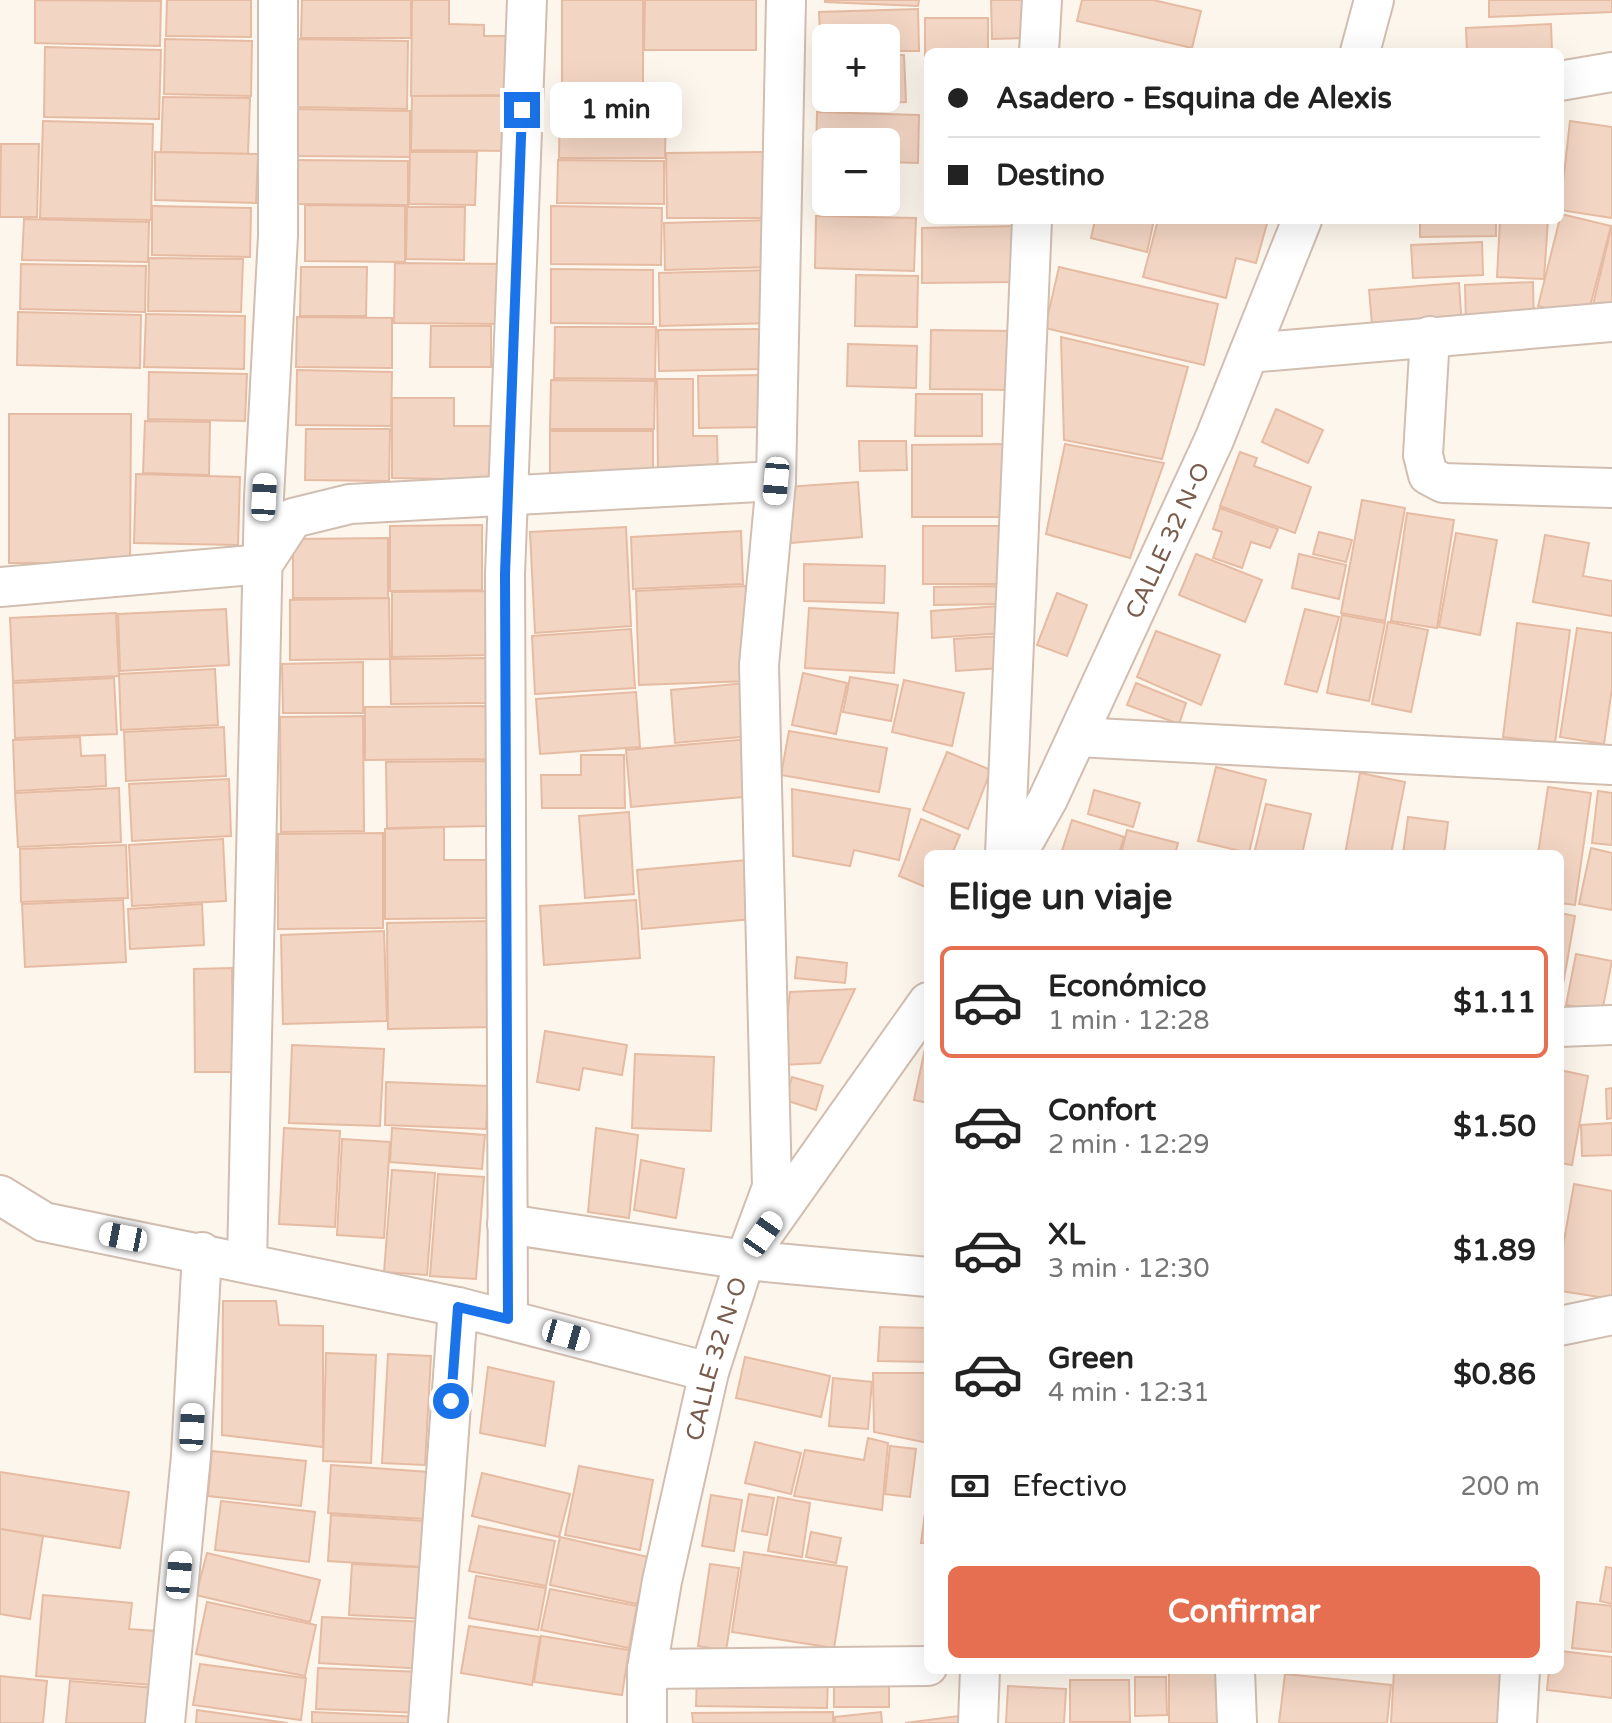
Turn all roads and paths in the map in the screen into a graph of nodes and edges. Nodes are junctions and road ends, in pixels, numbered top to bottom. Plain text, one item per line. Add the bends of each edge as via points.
1 (278, 0) edge
2 (527, 0) edge
3 (786, 0) edge
4 (1042, 0) edge
5 (1374, 0) edge
6 (1039, 48) edge
7 (1361, 48) edge
8 (1612, 72) edge
9 (1564, 80) edge
10 (1032, 224) edge
11 (1300, 224) edge
12 (1612, 322) edge
13 (1430, 336) junction
14 (1249, 353) junction
15 (776, 481) junction
16 (1612, 488) edge
17 (509, 493) junction
18 (263, 564) junction
19 (0, 587) edge
20 (1077, 737) junction
21 (1612, 765) edge
22 (1005, 850) edge
23 (1019, 850) edge
24 (924, 1008) edge
25 (1612, 1025) edge
26 (1564, 1027) edge
27 (0, 1195) edge
28 (507, 1224) junction
29 (202, 1252) junction
30 (745, 1260) junction
31 (247, 1262) junction
32 (924, 1277) edge
33 (458, 1307) junction
34 (1612, 1315) edge
35 (508, 1319) junction
36 (1564, 1325) edge
37 (709, 1372) junction
38 (924, 1666) edge
39 (647, 1669) junction
40 (980, 1674) edge
41 (1235, 1674) edge
42 (1520, 1674) edge
43 (165, 1723) edge
44 (428, 1723) edge
45 (647, 1723) edge
46 (978, 1723) edge
47 (1237, 1723) edge
48 (1517, 1723) edge

1 - 18 street via 278,236
2 - 17 street
3 - 15 street
4 - 6 street
5 - 7 street
8 - 9 street
10 - 22 street
11 - 14 street, CALLE 32 N-O
12 - 13 street
13 - 14 street
13 - 16 street via 1423,455 1428,475 1443,483
14 - 20 street, CALLE 32 N-O
15 - 17 street
15 - 30 street via 759,665 772,1187
17 - 18 street via 350,504 293,518
17 - 28 street
18 - 19 street
18 - 31 street
20 - 21 street
20 - 23 street, CALLE 32 N-O
24 - 30 street, CALLE 32 N-O
25 - 26 street
27 - 29 street via 44,1222
28 - 30 street
28 - 35 street
29 - 31 street
29 - 43 street via 191,1456
30 - 32 street
30 - 37 street, CALLE 32 N-O
31 - 33 street
33 - 35 street
33 - 44 street
34 - 36 street
35 - 37 street
37 - 39 street, CALLE 32 N-O
38 - 39 street
39 - 45 street, CALLE 32 N-O
40 - 46 street
41 - 47 street
42 - 48 street

